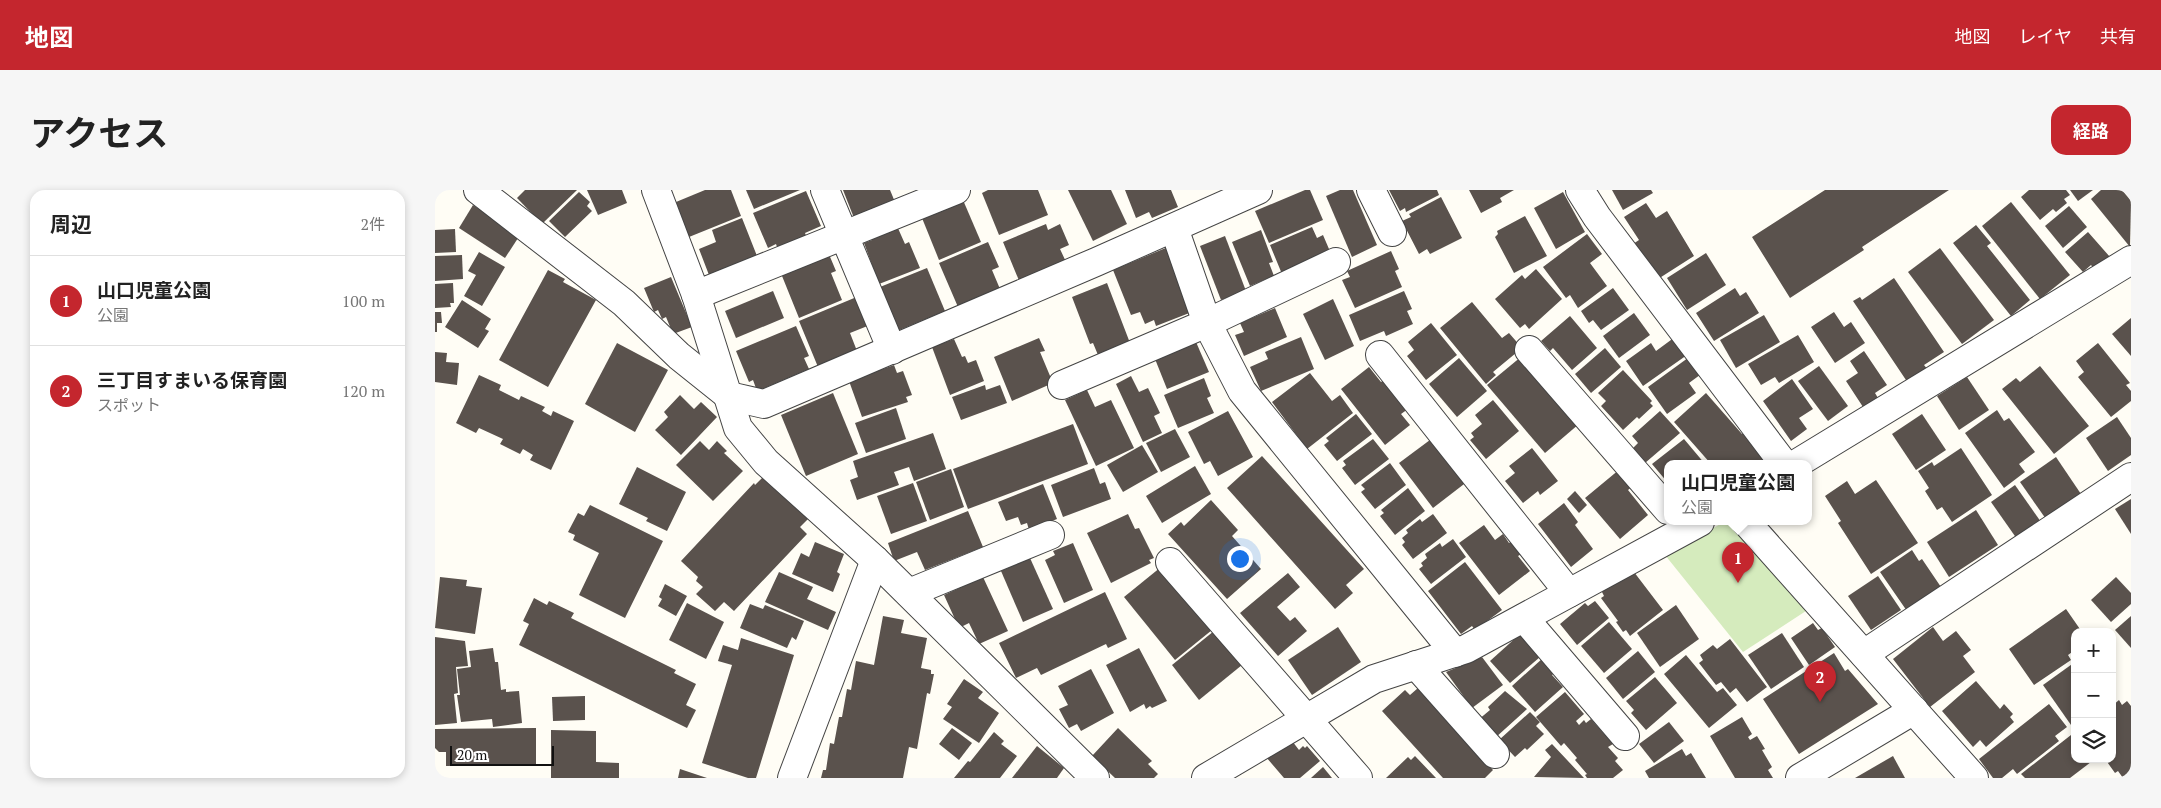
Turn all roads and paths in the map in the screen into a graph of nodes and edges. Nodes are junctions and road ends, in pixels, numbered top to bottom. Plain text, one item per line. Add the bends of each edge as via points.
1 (478, 190) edge
2 (825, 190) edge
3 (956, 190) edge
4 (1258, 190) edge
5 (1371, 190) edge
6 (1580, 190) edge
7 (659, 191) edge
8 (1174, 228) junction
9 (1392, 232) dead end
10 (844, 235) junction
11 (2131, 260) edge
12 (1336, 262) dead end
13 (696, 295) junction
14 (1207, 323) junction
15 (891, 350) junction
16 (1529, 350) dead end
17 (1380, 355) dead end
18 (1062, 385) dead end
19 (729, 396) junction
20 (1781, 460) edge
21 (1803, 460) edge
22 (2131, 477) edge
23 (1664, 500) edge
24 (1677, 525) edge
25 (1749, 525) edge
26 (1050, 535) dead end
27 (875, 560) junction
28 (1170, 562) dead end
29 (909, 593) junction
30 (1569, 593) junction
31 (1524, 618) junction
32 (1455, 653) junction
33 (1864, 654) junction
34 (1416, 665) junction
35 (1914, 710) junction
36 (1306, 718) junction
37 (1625, 736) dead end
38 (1495, 754) dead end
39 (792, 778) edge
40 (1095, 778) edge
41 (1206, 778) edge
42 (1358, 778) edge
43 (1800, 778) edge
44 (1974, 778) edge

1 - 19 street via 624,303 679,356
2 - 10 street
3 - 10 street
4 - 8 street
5 - 9 street
6 - 20 street
7 - 13 street
8 - 14 street
8 - 15 street
10 - 13 street
10 - 15 street
11 - 21 street
12 - 14 street
13 - 19 street
14 - 18 street
14 - 32 street via 1242,391
15 - 19 street via 764,404
16 - 23 street
17 - 30 street
19 - 27 street via 738,428 766,462
22 - 33 street
24 - 30 street
25 - 33 street
26 - 29 street
27 - 29 street
27 - 39 street
28 - 36 street
29 - 40 street
30 - 31 street
31 - 32 street
31 - 37 street
32 - 34 street
33 - 35 street
34 - 36 street via 1374,679
34 - 38 street
35 - 43 street
35 - 44 street
36 - 41 street
36 - 42 street

